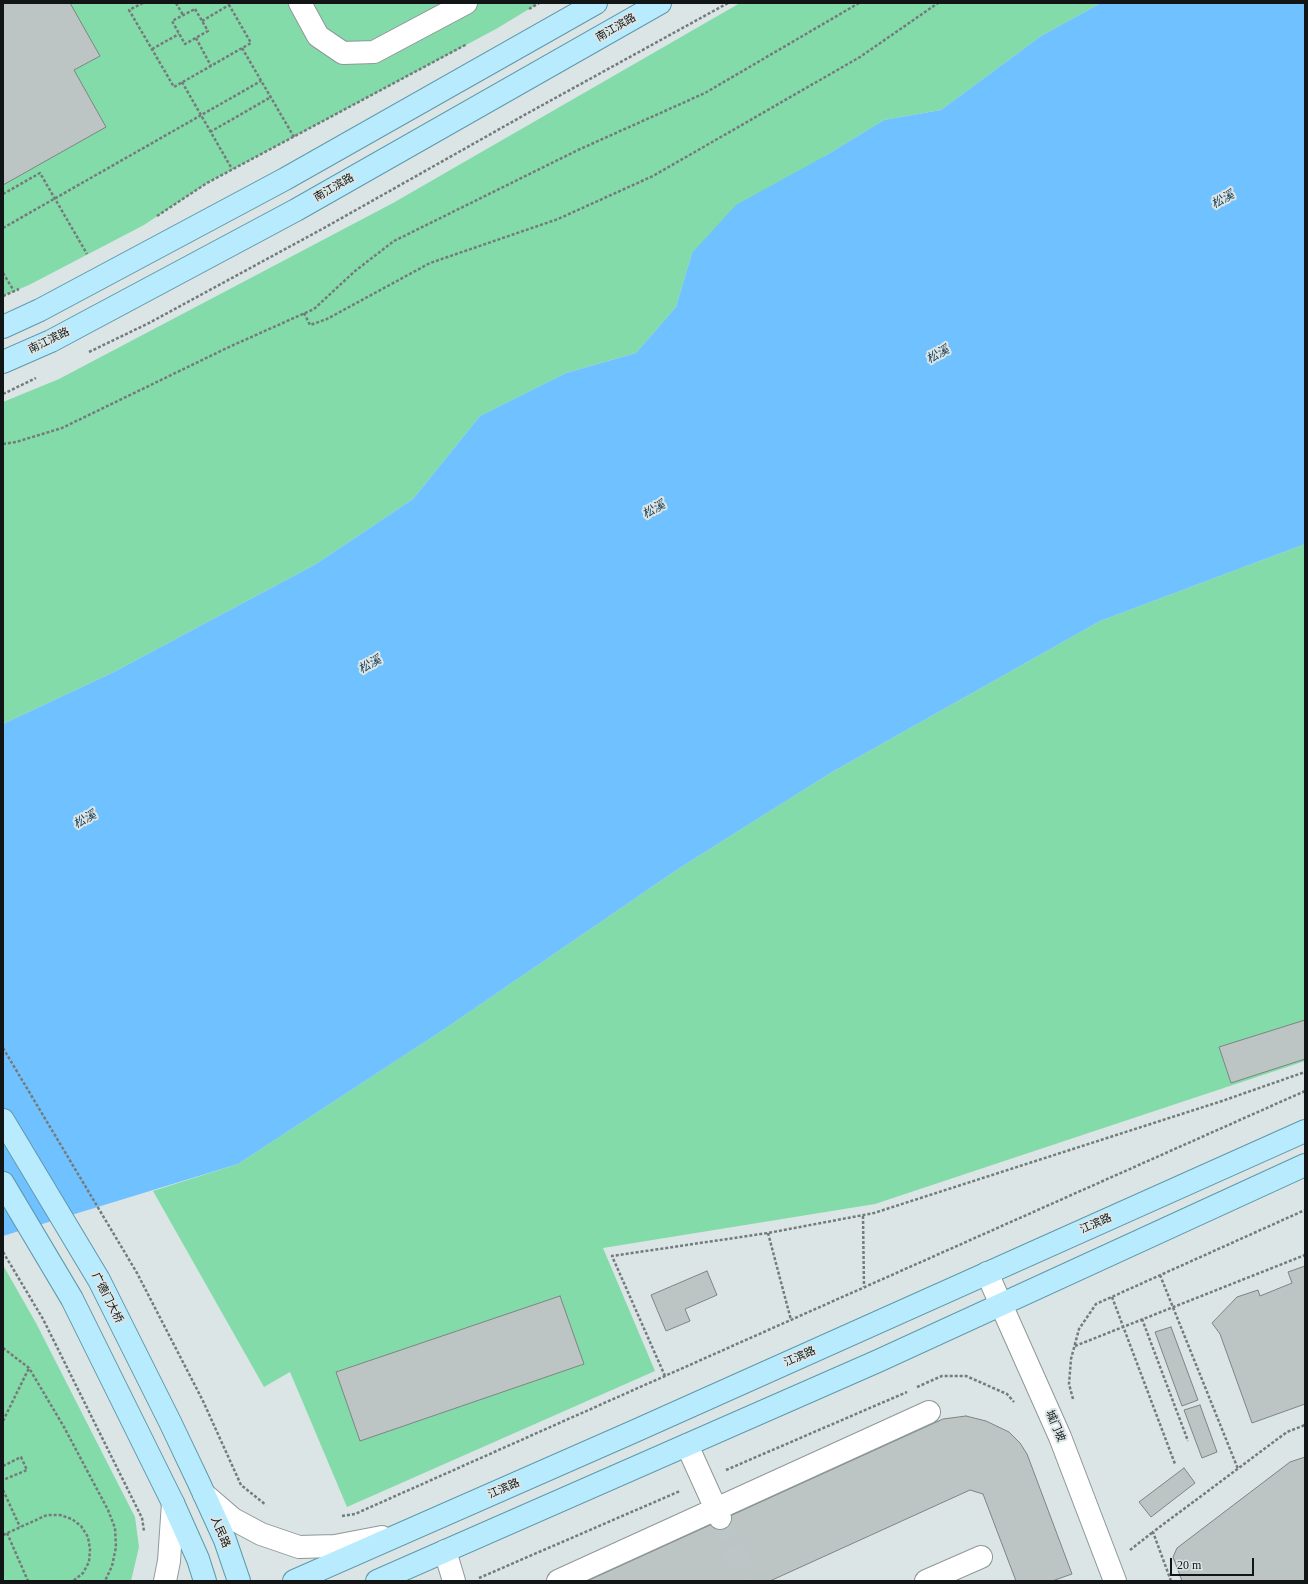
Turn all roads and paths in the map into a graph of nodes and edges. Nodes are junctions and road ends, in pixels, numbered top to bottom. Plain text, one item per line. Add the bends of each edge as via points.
1 (134, 3) edge
2 (143, 3) edge
3 (176, 3) edge
4 (300, 3) edge
5 (466, 3) edge
6 (539, 3) edge
7 (596, 3) edge
8 (660, 3) edge
9 (728, 3) edge
10 (859, 3) edge
11 (938, 3) edge
12 (228, 4) edge
13 (136, 7) junction
14 (527, 10) dead end
15 (183, 15) junction
16 (202, 21) junction
17 (179, 34) junction
18 (196, 38) junction
19 (469, 43) dead end
20 (242, 48) junction
21 (152, 49) junction
22 (211, 66) junction
23 (261, 81) junction
24 (182, 82) junction
25 (271, 96) junction
26 (201, 116) junction
27 (210, 132) junction
28 (294, 137) junction
29 (232, 170) junction
30 (3, 194) edge
31 (55, 199) junction
32 (156, 217) dead end
33 (3, 228) edge
34 (94, 251) dead end
35 (87, 254) junction
36 (81, 258) dead end
37 (3, 273) edge
38 (24, 287) dead end
39 (14, 291) junction
40 (3, 296) edge
41 (304, 313) junction
42 (3, 327) edge
43 (86, 353) dead end
44 (3, 362) edge
45 (38, 377) dead end
46 (3, 394) edge
47 (3, 444) edge
48 (3, 1048) edge
49 (1305, 1072) edge
50 (1305, 1091) edge
51 (3, 1120) edge
52 (1305, 1131) edge
53 (1305, 1165) edge
54 (3, 1183) edge
55 (1305, 1210) edge
56 (863, 1216) junction
57 (768, 1233) junction
58 (3, 1252) edge
59 (1305, 1255) edge
60 (987, 1273) junction
61 (1160, 1275) junction
62 (864, 1287) junction
63 (1112, 1297) junction
64 (1001, 1304) junction
65 (1173, 1307) junction
66 (1142, 1319) junction
67 (791, 1320) junction
68 (1123, 1327) junction
69 (1074, 1347) junction
70 (3, 1348) edge
71 (29, 1368) junction
72 (664, 1376) junction
73 (942, 1376) dead end
74 (1074, 1403) dead end
75 (1018, 1405) dead end
76 (929, 1412) dead end
77 (3, 1421) edge
78 (1305, 1425) edge
79 (1188, 1441) dead end
80 (687, 1445) junction
81 (1175, 1464) dead end
82 (3, 1466) edge
83 (1238, 1469) junction
84 (3, 1480) edge
85 (201, 1489) junction
86 (3, 1490) edge
87 (171, 1500) junction
88 (268, 1508) dead end
89 (138, 1510) dead end
90 (718, 1514) junction
91 (340, 1517) dead end
92 (20, 1527) junction
93 (1153, 1532) junction
94 (7, 1533) junction
95 (403, 1533) junction
96 (3, 1535) edge
97 (1126, 1544) dead end
98 (445, 1551) junction
99 (981, 1557) dead end
100 (28, 1581) edge
101 (73, 1581) edge
102 (105, 1581) edge
103 (165, 1581) edge
104 (205, 1581) edge
105 (238, 1581) edge
106 (294, 1581) edge
107 (377, 1581) edge
108 (454, 1581) edge
109 (558, 1581) edge
110 (926, 1581) edge
111 (1115, 1581) edge
112 (1171, 1581) edge

1 - 13 path
2 - 13 path
3 - 15 path
4 - 5 street via 318,36 343,53 374,52
6 - 14 path
7 - 42 main road via 285,179 40,310
8 - 44 main road, 南江滨路 via 296,210 51,341
9 - 43 path via 324,228 149,323
10 - 41 path via 705,93 578,150 394,240 314,309
11 - 41 path via 860,57 653,176 558,219 430,263 327,319 310,325
12 - 16 path
12 - 20 path via 251,43
13 - 21 path via 129,10
15 - 16 path via 195,8
15 - 17 path via 172,21
16 - 18 path via 208,31
17 - 18 path via 185,44
17 - 21 path
18 - 22 path
19 - 28 path
20 - 22 path
20 - 23 path
21 - 24 path via 174,87
22 - 24 path
23 - 25 path
23 - 26 path
24 - 26 path
25 - 27 path
25 - 28 path
26 - 27 path
26 - 31 path
27 - 29 path
28 - 29 path
29 - 32 path
30 - 31 path via 40,173
31 - 33 path
31 - 35 path
34 - 35 path
35 - 36 path
37 - 39 path
38 - 39 path
39 - 40 path
41 - 47 path via 62,428
45 - 46 path
48 - 88 path via 137,1273 203,1401 241,1485
49 - 56 path
50 - 62 path
51 - 85 main road, 广德门大桥 via 99,1280
52 - 60 main road, 江滨路
53 - 64 main road
54 - 87 main road via 72,1299
55 - 61 path
56 - 57 path
56 - 62 path
57 - 67 path
57 - 72 path via 612,1256
58 - 89 path via 43,1319
59 - 65 path
60 - 64 street, 城门坡
60 - 95 main road, 江滨路
61 - 63 path
61 - 65 path
62 - 67 path
63 - 68 path
63 - 69 path via 1096,1304 1079,1329
64 - 80 main road
64 - 111 street, 城门坡 via 1060,1437
65 - 66 path
65 - 83 path
66 - 68 path
66 - 79 path
67 - 72 path
68 - 69 path
68 - 81 path
69 - 74 path via 1069,1384
70 - 71 path
71 - 77 path
71 - 102 path via 64,1427 115,1528 116,1547 112,1566
72 - 91 path via 355,1514
73 - 75 path via 966,1376 1007,1394
76 - 90 street
78 - 83 path via 1287,1432
80 - 90 street
80 - 98 main road
82 - 84 path via 21,1457 27,1470
83 - 93 path
85 - 95 street via 233,1519 261,1534 299,1547 335,1546
85 - 105 main road, 人民路 via 225,1540
86 - 92 path
87 - 103 street via 169,1561
87 - 104 main road via 198,1559
90 - 109 street
92 - 94 path
92 - 101 path via 47,1515 60,1515 72,1519 81,1526 88,1537 89,1562 83,1573
93 - 97 path via 1128,1551
93 - 112 path
94 - 96 path
94 - 100 path
95 - 106 main road, 江滨路
98 - 107 main road
98 - 108 street
99 - 110 street

